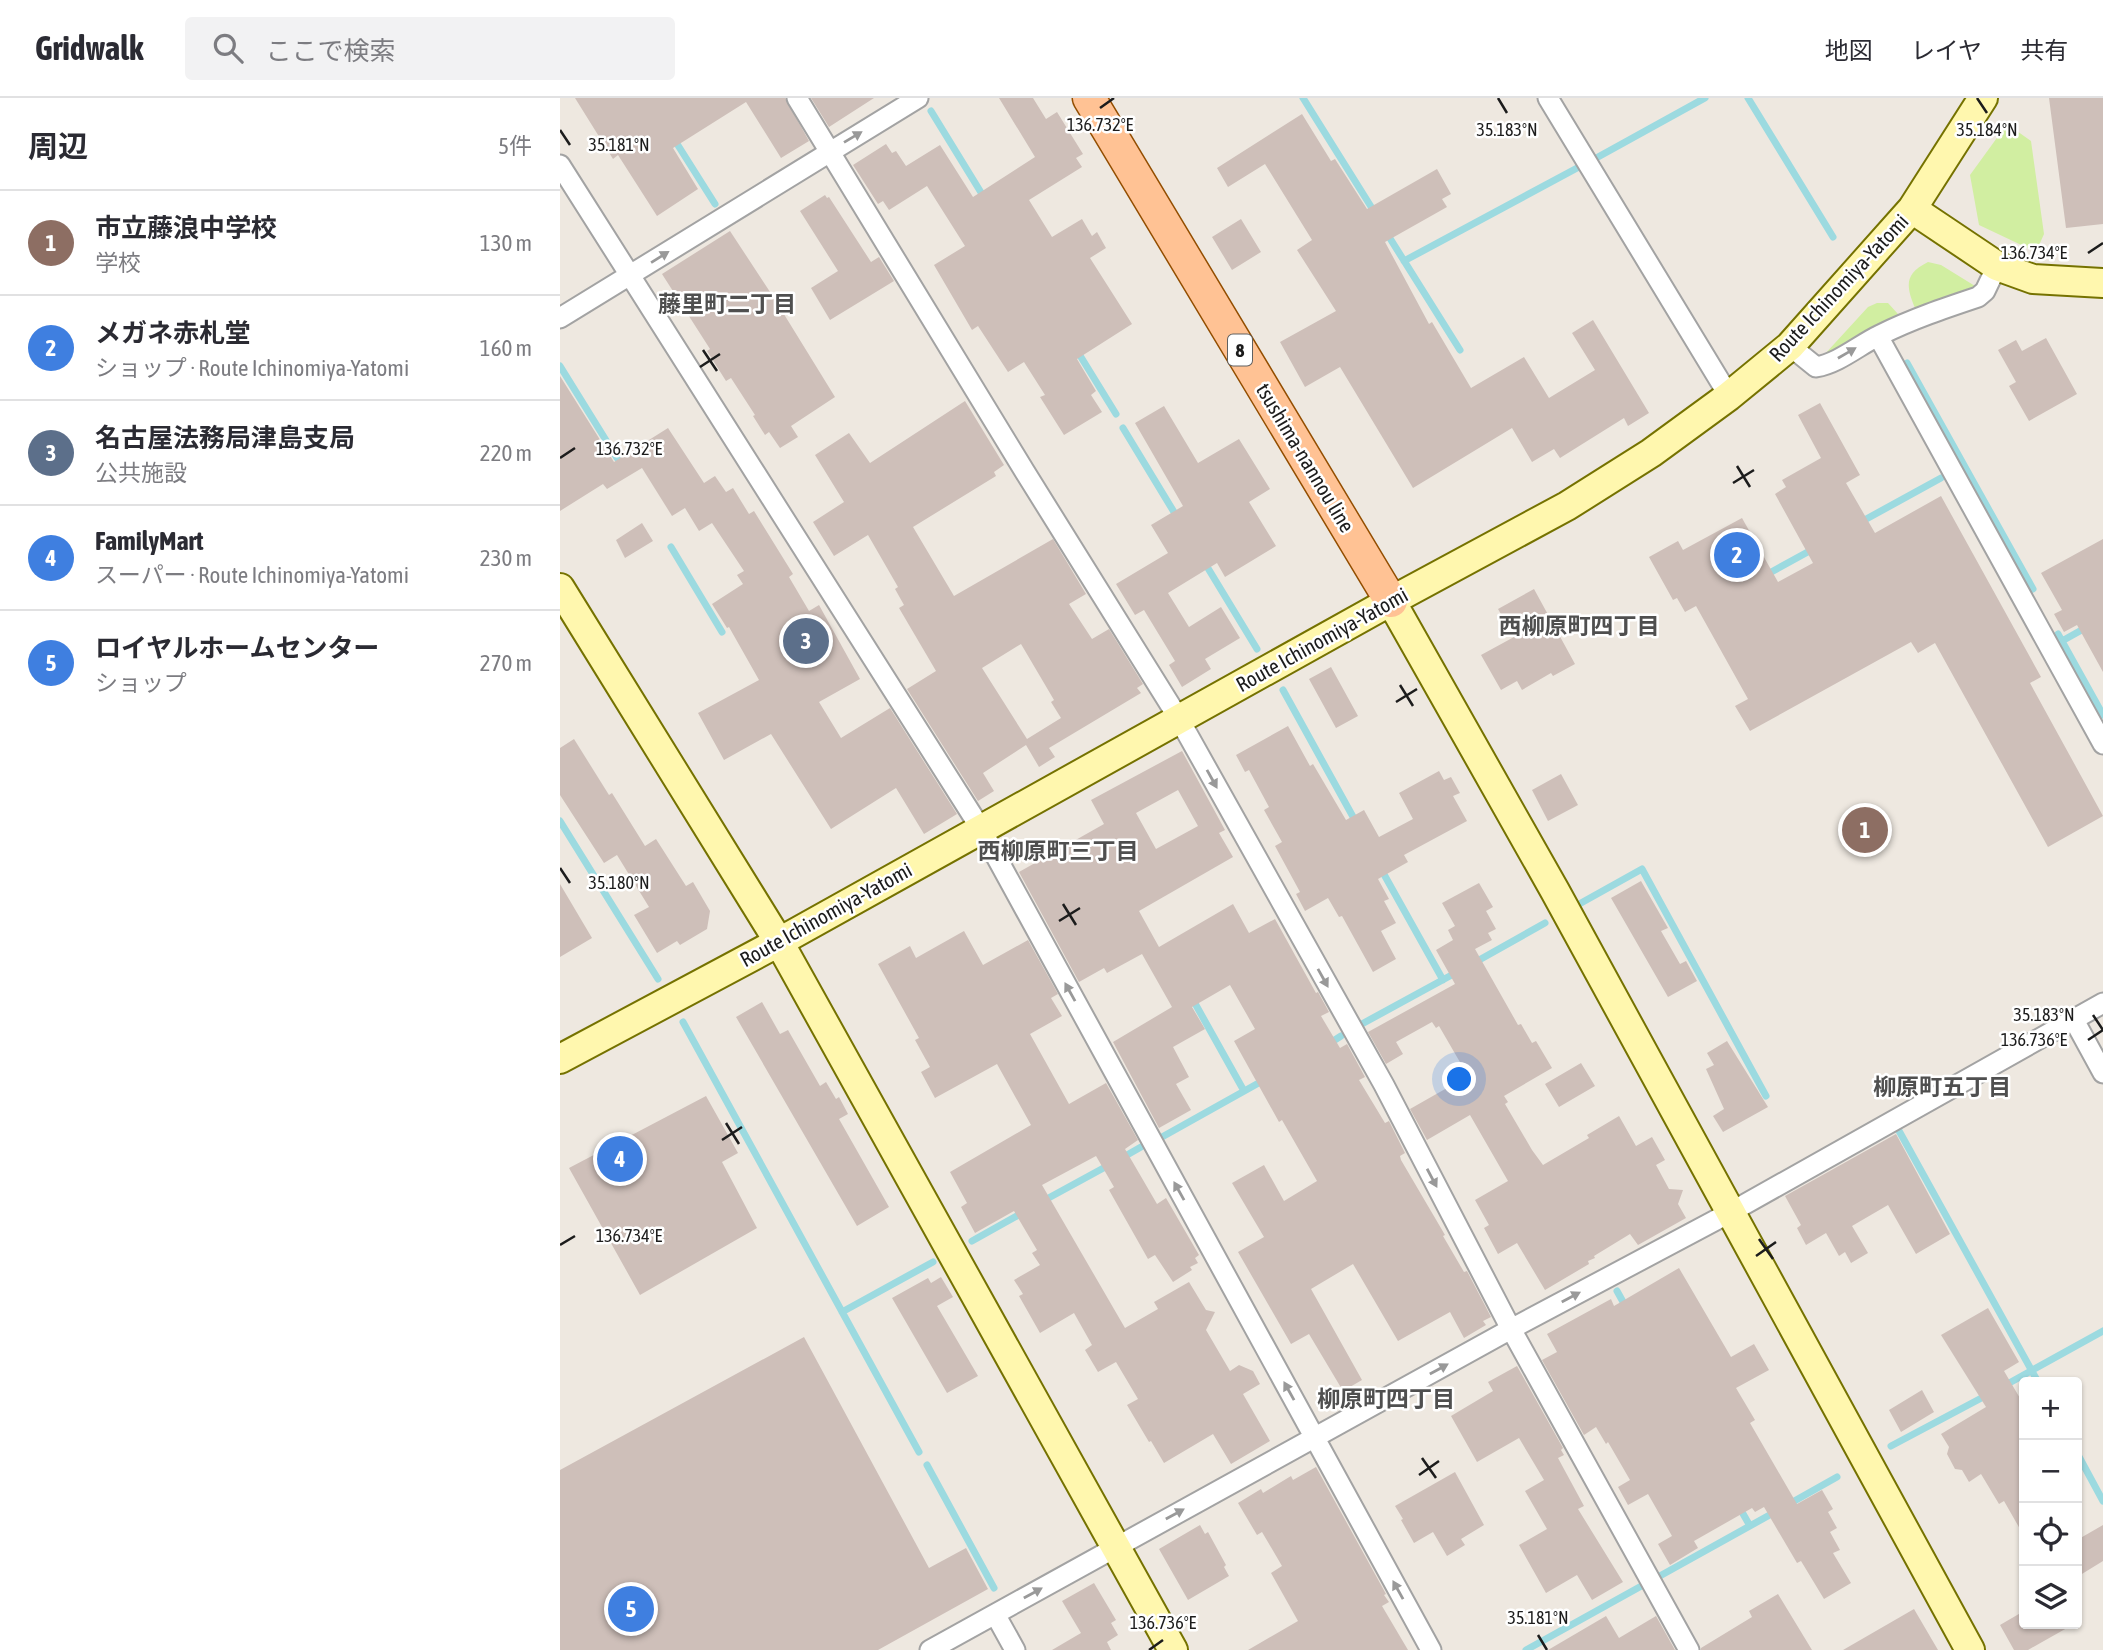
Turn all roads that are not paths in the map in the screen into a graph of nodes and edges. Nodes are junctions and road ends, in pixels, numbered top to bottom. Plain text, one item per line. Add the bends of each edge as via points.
1 (797, 98) edge
2 (918, 98) edge
3 (1089, 98) edge
4 (1548, 98) edge
5 (1983, 98) edge
6 (829, 151) junction
7 (560, 164) edge
8 (1912, 209) junction
9 (1997, 266) junction
10 (631, 276) junction
11 (2103, 283) edge
12 (560, 318) edge
13 (1878, 336) junction
14 (1790, 346) junction
15 (1729, 396) junction
16 (560, 588) edge
17 (1391, 601) junction
18 (1179, 719) junction
19 (2103, 744) edge
20 (981, 830) junction
21 (779, 942) junction
22 (2103, 1003) edge
23 (2074, 1020) junction
24 (560, 1059) edge
25 (2103, 1073) edge
26 (1731, 1212) junction
27 (1511, 1329) junction
28 (1314, 1437) junction
29 (1115, 1546) junction
30 (995, 1614) junction
31 (930, 1650) edge
32 (1015, 1650) edge
33 (1173, 1650) edge
34 (1431, 1650) edge
35 (1689, 1650) edge
36 (1970, 1650) edge

1 - 6 street
6 -> 2 street
3 - 17 main road, tsushima-nannou line / 8
4 - 15 street
5 - 8 street, Route Ichinomiya-Yatomi
10 -> 6 street
6 - 18 street
7 - 10 street
8 - 9 street
8 - 14 street, Route Ichinomiya-Yatomi
9 - 11 street via 2033,279
9 - 13 street via 1978,297
10 - 12 street
10 - 20 street
14 -> 13 street via 1816,367 1826,366
13 - 19 street
14 - 15 street, Route Ichinomiya-Yatomi
15 - 17 street, Route Ichinomiya-Yatomi via 1567,506
16 - 21 street
17 - 18 street, Route Ichinomiya-Yatomi
17 - 26 street
18 - 20 street, Route Ichinomiya-Yatomi
18 -> 27 street via 1377,1073
20 - 21 street, Route Ichinomiya-Yatomi
28 -> 20 street
21 - 24 street, Route Ichinomiya-Yatomi
21 - 29 street
22 - 23 street
23 - 25 street
23 - 26 street
27 -> 26 street
26 - 36 street
28 -> 27 street
27 - 35 street
29 -> 28 street
34 -> 28 street
30 -> 29 street
29 - 33 street
30 - 31 street
30 - 32 street

